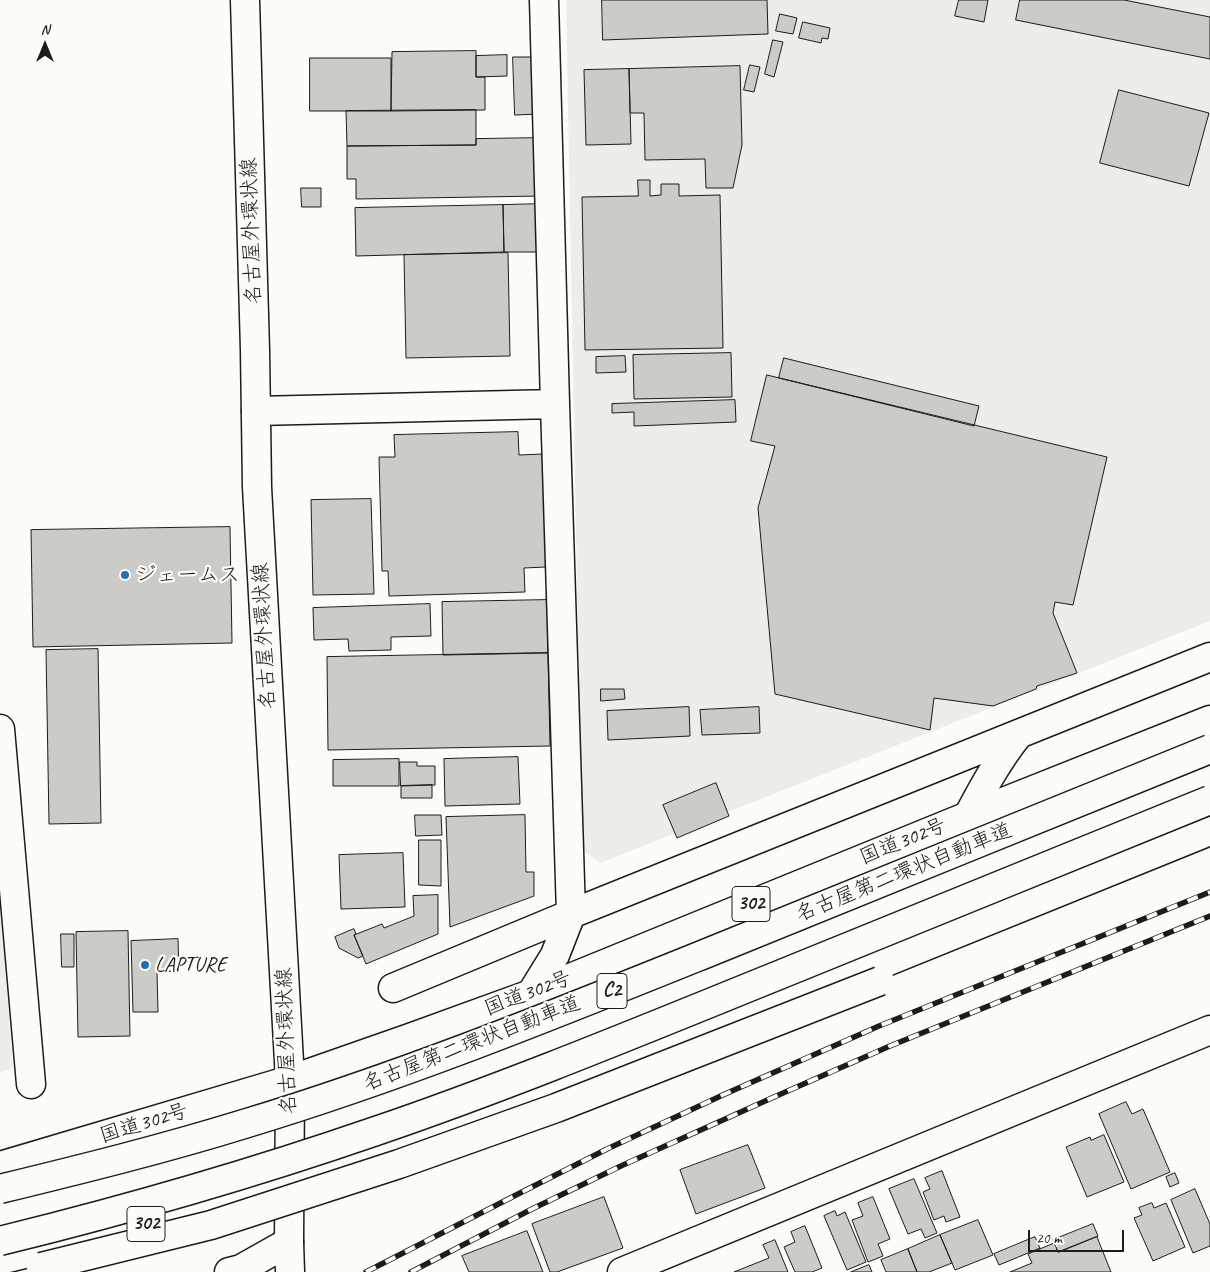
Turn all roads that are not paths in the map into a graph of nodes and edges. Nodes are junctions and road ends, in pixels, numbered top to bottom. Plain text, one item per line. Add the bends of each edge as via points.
1 (245, 0) edge
2 (544, 0) edge
3 (555, 404) junction
4 (256, 411) junction
5 (1205, 660) edge
6 (1210, 720) edge
7 (0, 729) edge
8 (1018, 735) junction
9 (1210, 749) edge
10 (1210, 800) edge
11 (968, 816) junction
12 (1210, 831) edge
13 (1210, 851) edge
14 (571, 914) junction
15 (393, 988) dead end
16 (531, 994) junction
17 (1210, 1030) edge
18 (290, 1080) junction
19 (31, 1084) dead end
20 (0, 1166) edge
21 (290, 1185) junction
22 (0, 1189) edge
23 (0, 1241) edge
24 (289, 1242) junction
25 (0, 1260) edge
26 (18, 1272) edge
27 (229, 1272) edge
28 (290, 1272) edge
29 (622, 1272) edge

1 - 4 main road, 名古屋外環状線
2 - 3 main road
3 - 4 main road
3 - 14 main road
4 - 18 main road, 名古屋外環状線
5 - 8 main road
6 - 11 main road, 国道302号 / 302
7 - 19 main road
8 - 11 main road via 997,764
8 - 14 main road
9 - 22 main road, 名古屋第二環状自動車道 / C2, bridge via 477,1044 246,1124
10 - 23 main road, C2, bridge via 490,1090 254,1171
11 - 16 main road, 国道302号 / 302
12 - 21 main road, 302 via 692,1040
13 - 26 main road, bridge via 556,1108 399,1164 211,1225
14 - 15 main road
14 - 16 main road via 555,955
16 - 18 main road, 国道302号 / 302
17 - 29 main road
18 - 20 main road, 国道302号 / 302
18 - 21 main road, 名古屋外環状線
21 - 24 main road, 名古屋外環状線
21 - 25 main road, 302
24 - 27 main road via 241,1269
24 - 28 main road, 名古屋外環状線

